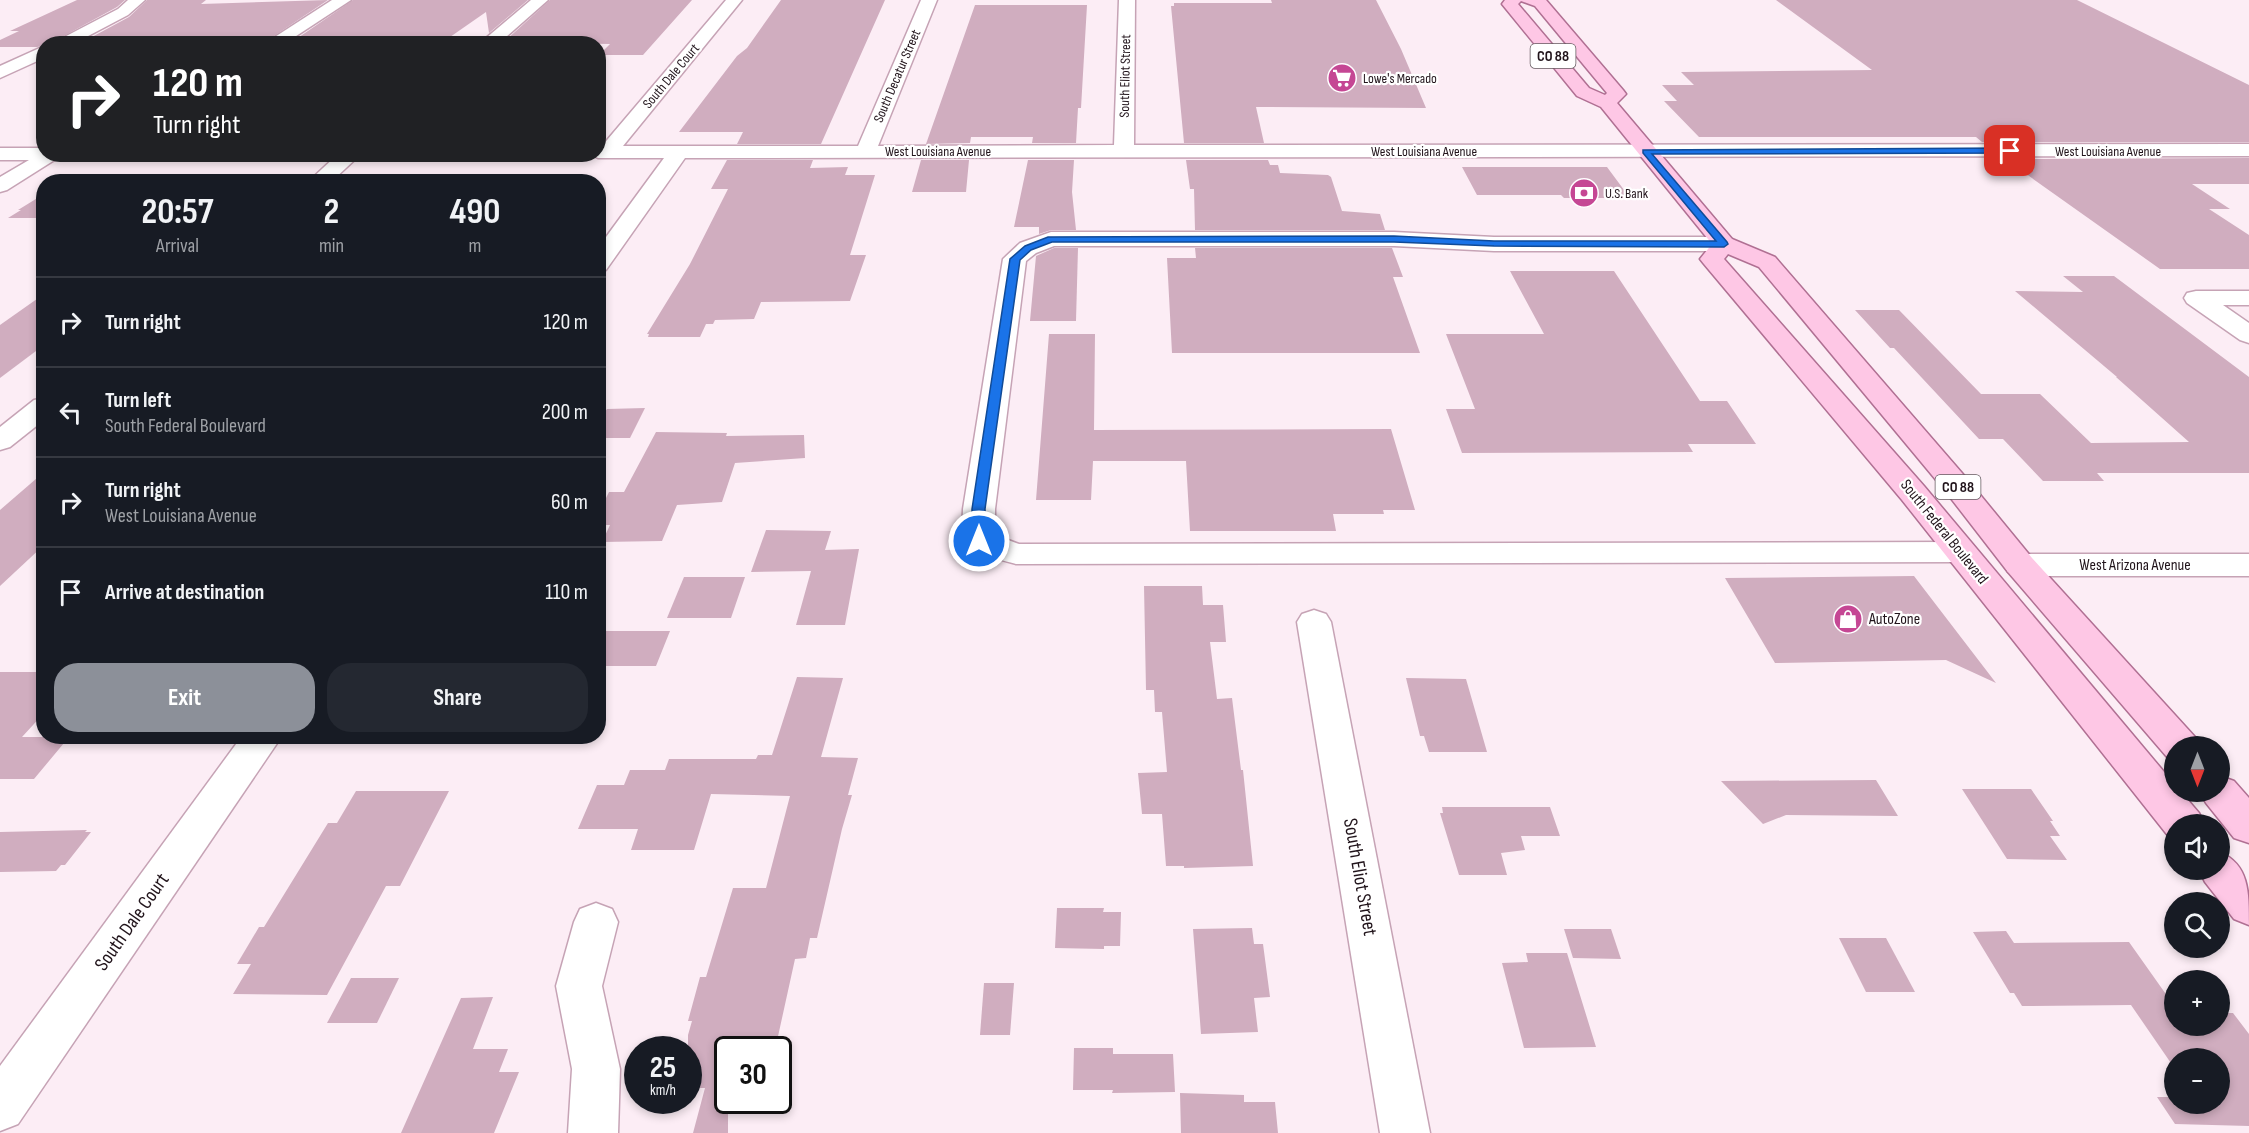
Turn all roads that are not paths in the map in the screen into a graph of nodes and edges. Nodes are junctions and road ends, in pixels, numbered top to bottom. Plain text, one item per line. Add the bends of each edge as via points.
1 (137, 0) edge
2 (343, 0) edge
3 (540, 0) edge
4 (734, 0) edge
5 (929, 0) edge
6 (1127, 0) edge
7 (1514, 0) edge
8 (1528, 0) edge
9 (75, 36) edge
10 (285, 36) edge
11 (497, 36) edge
12 (36, 55) edge
13 (0, 73) edge
14 (1607, 103) junction
15 (606, 150) edge
16 (2249, 150) edge
17 (1124, 151) junction
18 (606, 152) edge
19 (865, 152) junction
20 (1646, 152) junction
21 (678, 153) junction
22 (0, 154) edge
23 (36, 154) edge
24 (40, 162) edge
25 (342, 162) edge
26 (327, 174) edge
27 (0, 186) edge
28 (1724, 244) junction
29 (606, 254) edge
30 (2249, 298) edge
31 (2249, 335) edge
32 (36, 412) edge
33 (0, 441) edge
34 (1959, 552) junction
35 (2020, 565) junction
36 (2249, 565) edge
37 (1314, 622) dead end
38 (2171, 736) edge
39 (257, 744) edge
40 (2229, 802) edge
41 (2175, 814) edge
42 (2249, 826) edge
43 (2228, 880) edge
44 (2249, 906) edge
45 (596, 922) dead end
46 (0, 1107) edge
47 (593, 1133) edge
48 (1405, 1133) edge

1 - 9 street via 123,12
2 - 10 street
3 - 11 street
4 - 15 street, South Dale Court
5 - 19 street, South Decatur Street
6 - 17 street, South Eliot Street
7 - 14 main road, CO 88 via 1510,4 1582,92
8 - 14 main road, CO 88 via 1540,3 1617,94
12 - 13 street
14 - 20 main road, CO 88
16 - 20 street, West Louisiana Avenue
17 - 19 street, West Louisiana Avenue
17 - 20 street, West Louisiana Avenue
18 - 21 street, West Louisiana Avenue
19 - 21 street, West Louisiana Avenue
20 - 28 main road, CO 88
21 - 29 street
22 - 23 street
24 - 27 street
25 - 26 street
28 - 34 main road, South Federal Boulevard / CO 88 via 1712,260
28 - 34 street via 1051,239 1028,248 1015,259 979,509 979,541 1016,554
28 - 35 main road, CO 88 via 1767,262
30 - 31 street via 2196,298
32 - 33 street
34 - 41 main road, South Federal Boulevard / CO 88
35 - 36 street, West Arizona Avenue
35 - 38 main road, CO 88
37 - 48 street, South Eliot Street
39 - 46 street, South Dale Court
40 - 42 main road
43 - 44 main road
45 - 47 street via 579,986 596,1069

